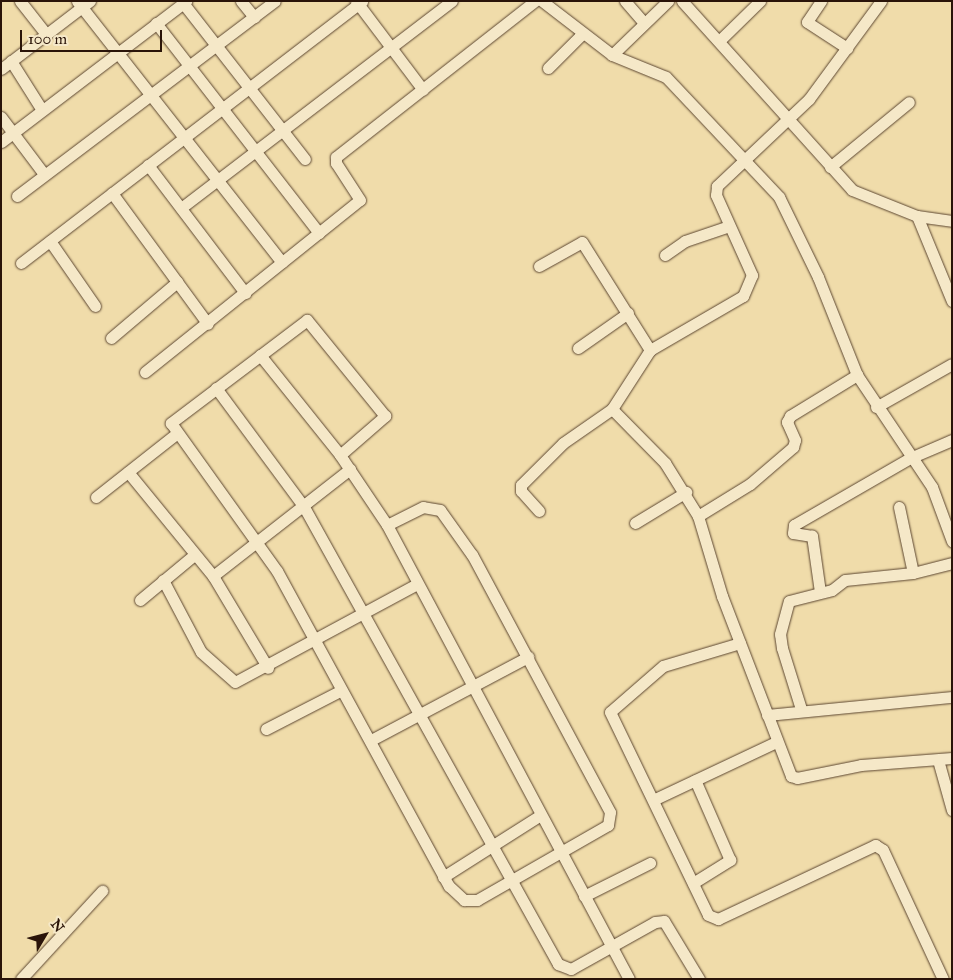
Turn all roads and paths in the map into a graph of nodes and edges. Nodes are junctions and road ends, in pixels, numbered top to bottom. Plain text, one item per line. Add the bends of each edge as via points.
1 (20, 1) edge
2 (241, 1) edge
3 (275, 1) edge
4 (452, 1) edge
5 (535, 1) edge
6 (542, 1) edge
7 (625, 1) edge
8 (668, 1) edge
9 (682, 1) edge
10 (760, 1) edge
11 (821, 1) edge
12 (881, 1) edge
13 (185, 2) edge
14 (359, 2) edge
15 (83, 3) edge
16 (254, 18) junction
17 (156, 23) junction
18 (644, 23) junction
19 (46, 34) junction
20 (582, 34) junction
21 (720, 40) junction
22 (215, 47) junction
23 (391, 48) junction
24 (847, 48) junction
25 (118, 52) junction
26 (612, 55) junction
27 (4, 66) edge
28 (189, 67) junction
29 (548, 68) dead end
30 (248, 89) junction
31 (423, 90) junction
32 (150, 94) junction
33 (909, 102) dead end
34 (221, 109) junction
35 (42, 110) junction
36 (1, 117) edge
37 (788, 121) junction
38 (283, 131) junction
39 (13, 132) junction
40 (185, 137) junction
41 (1, 142) edge
42 (255, 151) junction
43 (304, 159) dead end
44 (743, 159) junction
45 (148, 165) junction
46 (830, 167) junction
47 (44, 174) junction
48 (218, 179) junction
49 (112, 193) junction
50 (17, 196) dead end
51 (181, 208) junction
52 (916, 216) junction
53 (952, 220) edge
54 (729, 226) junction
55 (319, 233) junction
56 (50, 241) junction
57 (665, 255) dead end
58 (282, 262) junction
59 (21, 263) dead end
60 (539, 266) dead end
61 (177, 282) junction
62 (245, 293) junction
63 (951, 297) edge
64 (95, 306) dead end
65 (628, 313) junction
66 (208, 324) junction
67 (111, 338) dead end
68 (578, 348) dead end
69 (650, 350) junction
70 (260, 354) junction
71 (952, 364) edge
72 (145, 372) dead end
73 (857, 375) junction
74 (216, 388) junction
75 (876, 407) junction
76 (612, 409) junction
77 (176, 434) junction
78 (952, 440) edge
79 (340, 455) junction
80 (910, 458) junction
81 (350, 469) junction
82 (128, 472) junction
83 (686, 492) junction
84 (96, 497) dead end
85 (304, 507) junction
86 (899, 507) dead end
87 (538, 511) dead end
88 (698, 516) junction
89 (635, 522) dead end
90 (387, 525) junction
91 (952, 541) edge
92 (258, 543) junction
93 (194, 555) junction
94 (952, 563) edge
95 (912, 573) junction
96 (213, 576) junction
97 (164, 580) junction
98 (417, 584) junction
99 (820, 592) junction
100 (140, 600) dead end
101 (364, 612) junction
102 (316, 640) junction
103 (740, 643) junction
104 (528, 657) junction
105 (268, 668) junction
106 (471, 686) junction
107 (342, 690) junction
108 (952, 697) edge
109 (801, 709) junction
110 (419, 713) junction
111 (767, 715) junction
112 (266, 729) dead end
113 (371, 740) junction
114 (776, 742) junction
115 (952, 758) edge
116 (938, 760) junction
117 (695, 780) junction
118 (653, 800) junction
119 (952, 810) edge
120 (540, 816) junction
121 (490, 846) junction
122 (560, 853) junction
123 (650, 862) dead end
124 (443, 877) junction
125 (510, 882) junction
126 (693, 883) junction
127 (102, 891) dead end
128 (584, 896) junction
129 (611, 946) junction
130 (21, 979) edge
131 (629, 979) edge
132 (699, 979) edge
133 (943, 979) edge

1 - 19 street
2 - 16 street
3 - 16 street
4 - 23 street
5 - 31 street
6 - 20 street
7 - 18 street
8 - 18 street
9 - 21 street
10 - 21 street
11 - 24 street via 807,22
12 - 24 street
13 - 17 street
13 - 22 street
14 - 23 street
14 - 30 street
15 - 19 street
15 - 25 street
16 - 22 street
17 - 25 street
17 - 28 street
18 - 26 street
19 - 27 street
20 - 26 street
20 - 29 street
21 - 37 street
22 - 28 street
22 - 30 street
23 - 31 street
23 - 38 street
24 - 37 street
25 - 32 street
25 - 35 street
26 - 44 street via 666,77
27 - 35 street
28 - 32 street
28 - 34 street
30 - 34 street
30 - 38 street
31 - 55 street via 336,157 336,163 361,199
32 - 40 street
32 - 47 street
33 - 46 street
34 - 40 street
34 - 42 street
35 - 39 street
36 - 39 street
37 - 44 street
37 - 46 street
38 - 42 street
38 - 43 street
39 - 41 street
39 - 47 street
40 - 45 street
40 - 48 street
42 - 48 street
42 - 55 street
44 - 54 street via 716,191
44 - 73 street via 787,209
45 - 49 street
45 - 51 street
46 - 52 street via 858,195
47 - 50 street
48 - 51 street
48 - 58 street
49 - 56 street
49 - 61 street
51 - 62 street
52 - 53 street
52 - 63 street
54 - 57 street via 686,241
54 - 69 street via 752,274 743,296
55 - 58 street
56 - 59 street
56 - 64 street
58 - 62 street
60 - 65 street via 582,242
61 - 66 street
61 - 67 street
62 - 66 street
65 - 68 street
65 - 69 street
66 - 72 street
69 - 76 street
70 - 74 street
70 - 79 street
70 - 79 street via 307,320 384,413 382,423
71 - 75 street
73 - 75 street
73 - 88 street via 790,416 786,422 793,447 750,484
74 - 77 street via 172,421
74 - 85 street
75 - 80 street
76 - 83 street via 665,463
76 - 87 street via 558,447 522,485 521,491
77 - 82 street
77 - 92 street
78 - 80 street
79 - 81 street
80 - 91 street via 932,487
80 - 99 street via 792,528 795,534 812,536
81 - 85 street
81 - 90 street
82 - 84 street
82 - 93 street
83 - 88 street
83 - 89 street
85 - 92 street
85 - 101 street
86 - 95 street
88 - 103 street
90 - 98 street
90 - 104 street via 423,507 440,510 472,555
92 - 96 street
92 - 102 street
93 - 96 street
93 - 97 street
94 - 95 street
95 - 99 street via 845,580
96 - 105 street
97 - 100 street
97 - 105 street via 201,652 232,680 238,682
98 - 101 street
98 - 106 street
99 - 109 street via 789,601 780,634
101 - 102 street
101 - 110 street
102 - 105 street
102 - 107 street
103 - 111 street
103 - 118 street via 663,666 610,710
104 - 106 street
104 - 122 street via 610,818 608,825
106 - 110 street
106 - 120 street
107 - 112 street
107 - 113 street
108 - 109 street
109 - 111 street
110 - 113 street
110 - 121 street
111 - 114 street
113 - 124 street
114 - 116 street via 794,778 861,765
114 - 117 street
115 - 116 street
116 - 119 street
117 - 118 street
117 - 126 street via 730,860
118 - 126 street
120 - 121 street
120 - 122 street
121 - 124 street
121 - 125 street
122 - 125 street
122 - 128 street
123 - 128 street
124 - 125 street via 460,897 472,902
125 - 129 street via 563,968 571,969
126 - 133 street via 708,915 718,919 871,846 880,846
127 - 130 street
128 - 129 street
129 - 131 street
129 - 132 street via 664,921

